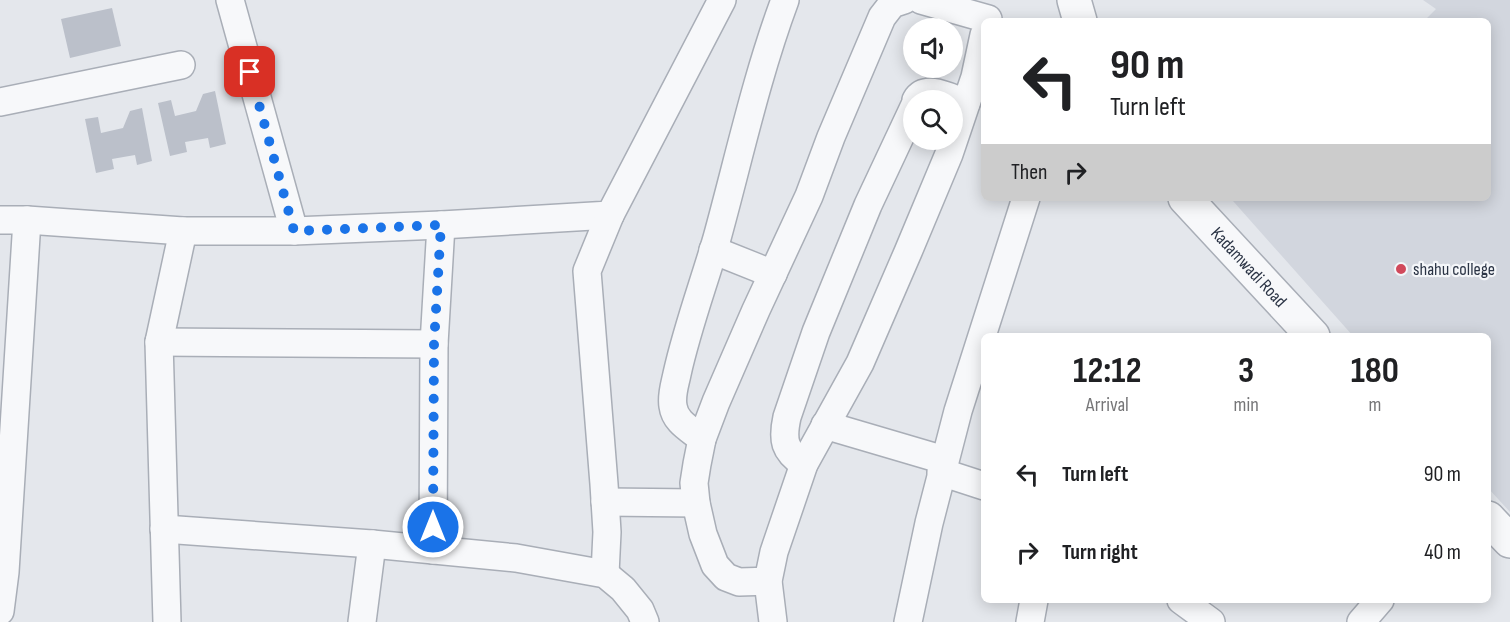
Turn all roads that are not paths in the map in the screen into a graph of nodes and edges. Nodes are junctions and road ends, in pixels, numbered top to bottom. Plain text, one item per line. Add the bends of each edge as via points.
1 (230, 0) edge
2 (722, 0) edge
3 (785, 0) edge
4 (904, 0) edge
5 (921, 0) edge
6 (1074, 0) edge
7 (984, 18) edge
8 (1079, 18) edge
9 (981, 50) edge
10 (182, 65) dead end
11 (0, 102) edge
12 (963, 102) edge
13 (966, 103) junction
14 (903, 130) edge
15 (1025, 201) edge
16 (1188, 201) edge
17 (610, 215) junction
18 (0, 220) edge
19 (27, 220) junction
20 (441, 225) junction
21 (183, 231) junction
22 (294, 231) junction
23 (713, 250) junction
24 (773, 274) junction
25 (983, 333) edge
26 (1310, 333) edge
27 (981, 339) edge
28 (159, 342) junction
29 (434, 344) junction
30 (825, 425) junction
31 (702, 439) junction
32 (804, 464) junction
33 (943, 466) junction
34 (981, 485) edge
35 (605, 502) junction
36 (696, 502) junction
37 (1491, 521) edge
38 (164, 529) junction
39 (1510, 541) edge
40 (372, 544) junction
41 (433, 550) junction
42 (3, 571) edge
43 (604, 574) junction
44 (768, 581) junction
45 (1033, 603) edge
46 (1184, 603) edge
47 (1377, 603) edge
48 (0, 611) edge
49 (167, 622) edge
50 (362, 622) edge
51 (645, 622) edge
52 (773, 622) edge
53 (908, 622) edge
54 (1030, 622) edge
55 (1211, 622) edge
56 (1361, 622) edge

1 - 22 street
2 - 17 street
3 - 23 street via 770,41
4 - 24 street via 892,4 882,17
5 - 7 street
6 - 8 street
9 - 13 street
10 - 11 street
12 - 13 street
13 - 30 street via 949,154 864,352
14 - 32 street via 816,333 787,417 783,432 786,448
15 - 25 street
16 - 26 street, Kadamwadi Road
17 - 20 street
17 - 35 street via 586,271
18 - 19 street
19 - 21 street
19 - 42 street
20 - 22 street
20 - 29 street
21 - 22 street
21 - 28 street
23 - 24 street
23 - 31 street via 672,397 677,419
24 - 31 street
27 - 33 street
28 - 29 street
28 - 38 street
29 - 41 street
30 - 32 street
30 - 33 street
31 - 36 street via 694,483
32 - 44 street
33 - 34 street
33 - 53 street
35 - 36 street
35 - 43 street
36 - 44 street via 715,565 726,577 739,582
37 - 39 street
38 - 40 street
38 - 49 street
40 - 41 street
40 - 50 street
41 - 43 street via 516,558
42 - 48 street
43 - 51 street via 623,589
44 - 52 street
45 - 54 street
46 - 55 street
47 - 56 street

